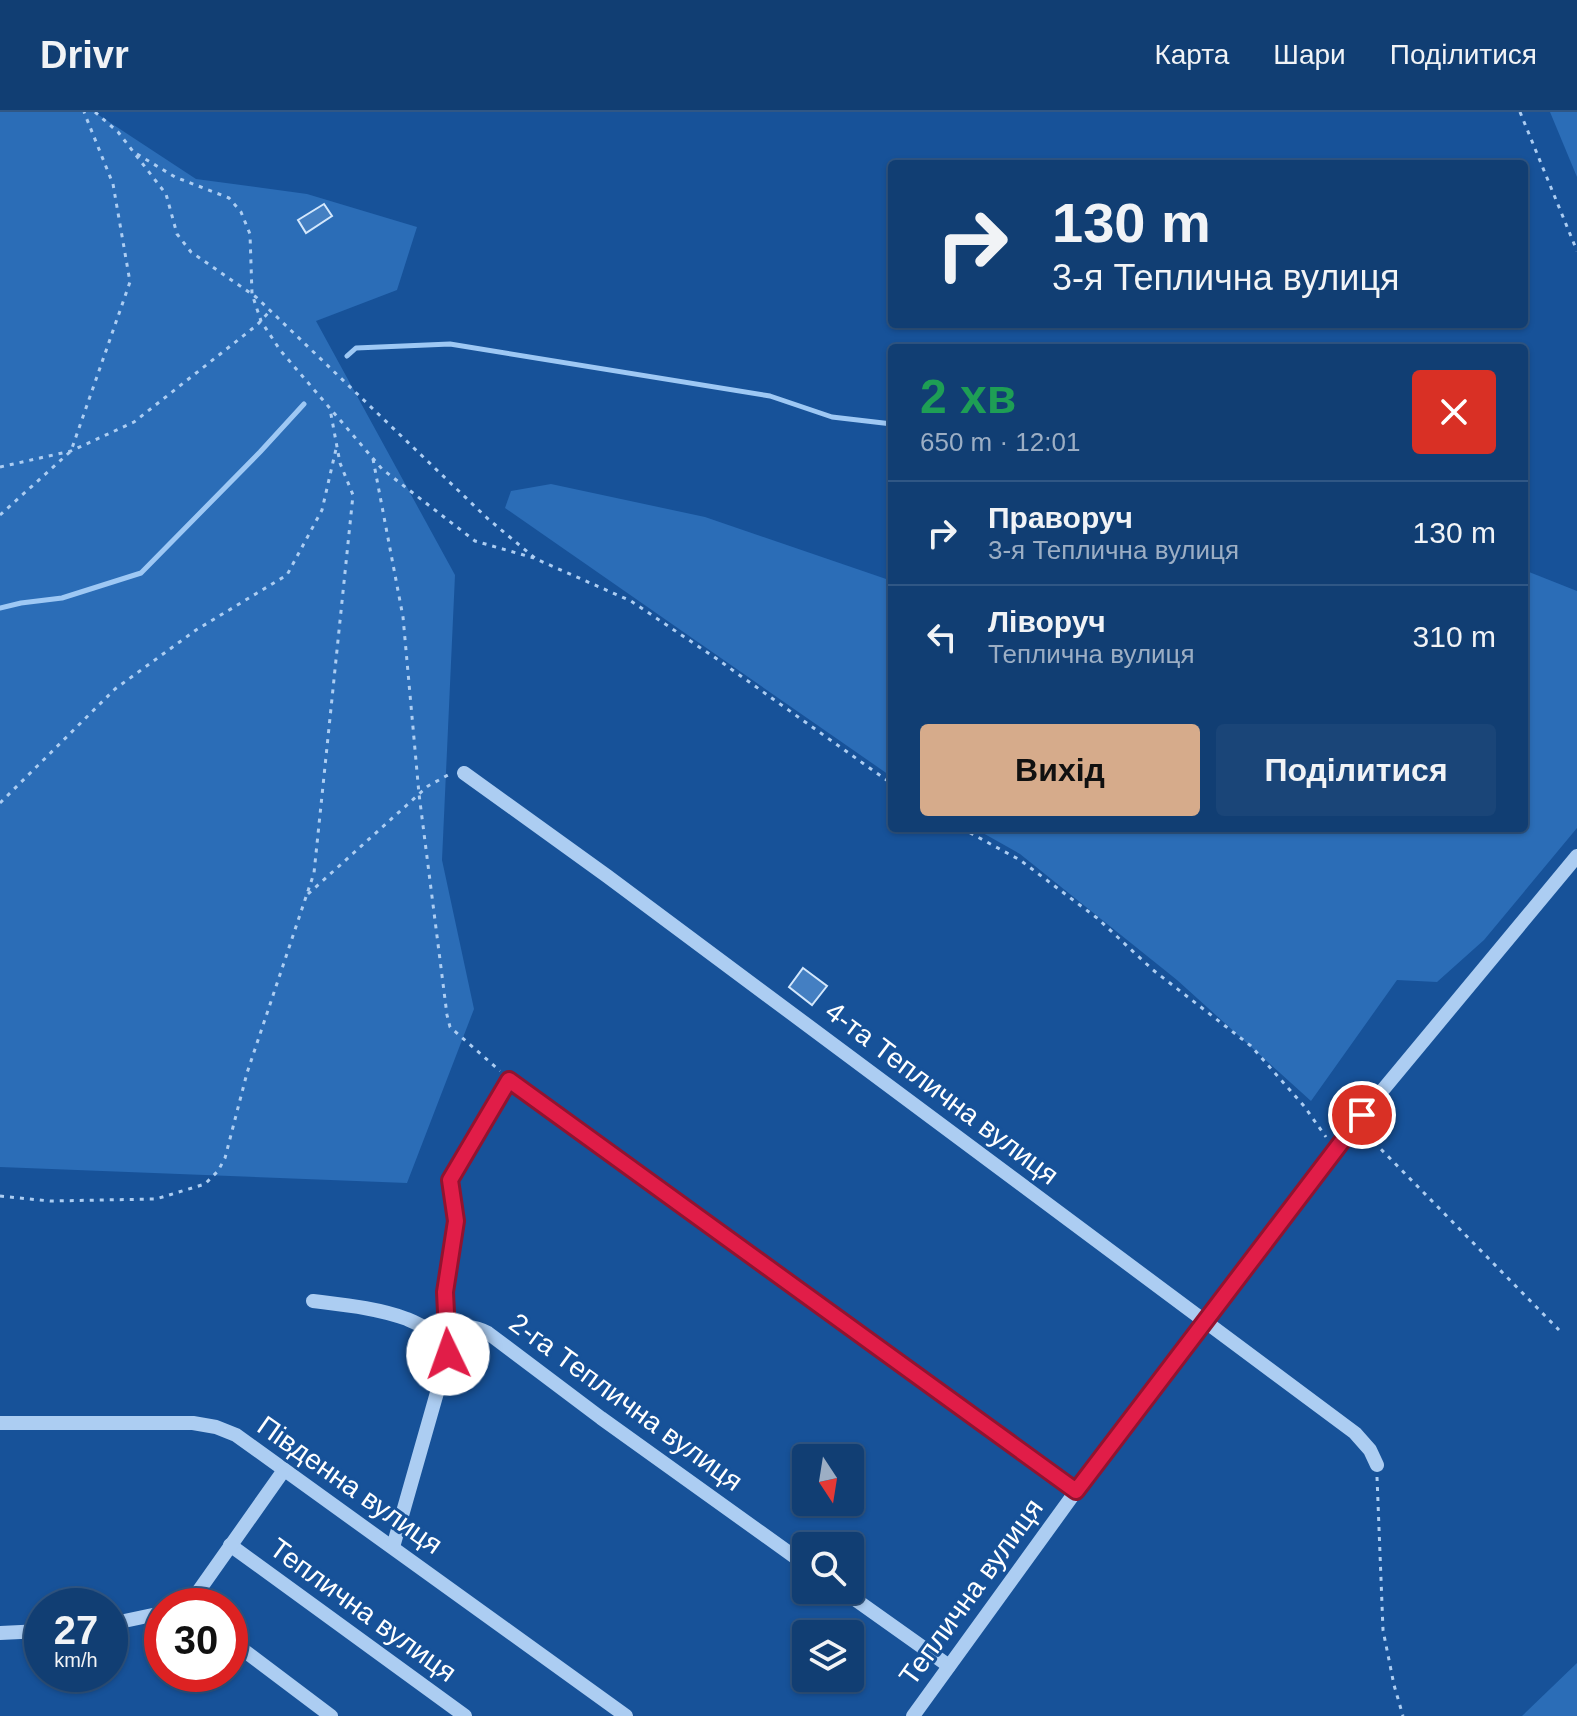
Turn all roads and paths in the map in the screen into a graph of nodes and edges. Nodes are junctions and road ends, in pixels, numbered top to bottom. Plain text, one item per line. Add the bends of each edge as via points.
1 (84, 112) edge
2 (95, 112) edge
3 (1520, 112) edge
4 (133, 152) junction
5 (1577, 251) edge
6 (252, 294) junction
7 (270, 311) junction
8 (261, 321) junction
9 (330, 409) junction
10 (337, 445) junction
11 (71, 451) junction
12 (373, 459) junction
13 (0, 467) edge
14 (0, 515) edge
15 (536, 559) junction
16 (464, 773) joint
17 (888, 781) edge
18 (419, 794) junction
19 (0, 803) edge
20 (968, 832) edge
21 (1577, 856) edge
22 (307, 896) junction
23 (509, 1080) junction
24 (1359, 1119) junction
25 (1335, 1150) junction
26 (0, 1196) edge
27 (313, 1301) dead end
28 (1205, 1321) junction
29 (1559, 1330) dead end
30 (448, 1337) junction
31 (0, 1423) edge
32 (1377, 1465) joint
33 (284, 1470) junction
34 (1076, 1491) junction
35 (230, 1545) junction
36 (393, 1547) junction
37 (792, 1555) edge
38 (200, 1588) edge
39 (862, 1604) edge
40 (24, 1632) edge
41 (0, 1633) edge
42 (248, 1654) edge
43 (949, 1666) junction
44 (331, 1716) edge
45 (465, 1716) edge
46 (626, 1716) edge
47 (913, 1716) edge
48 (1403, 1716) edge

1 - 11 path via 113,184 130,282
2 - 4 path
3 - 5 path
4 - 6 path via 166,194 177,234 191,252
4 - 6 path via 175,177 229,198 241,212 250,234
6 - 7 path
6 - 8 path
7 - 8 path
7 - 15 path
8 - 9 path
8 - 11 path via 134,422
9 - 10 path
9 - 12 path
10 - 19 path via 322,510 287,575 196,630 115,689
10 - 22 path via 353,495 314,873
11 - 13 path
11 - 14 path
12 - 15 path via 475,541
12 - 18 path via 403,617
15 - 17 path via 631,601
16 - 18 path via 447,775
16 - 28 street, 4-та Теплична вулиця
18 - 22 path
18 - 23 path via 450,1027
20 - 25 path via 1020,860 1097,918 1153,970 1251,1046
21 - 24 street, Теплична вулиця
22 - 26 path via 247,1073 225,1158 205,1184 156,1199 50,1201
23 - 30 street via 450,1180 456,1221 445,1292
23 - 34 street
24 - 25 street, Теплична вулиця
24 - 29 path
25 - 28 street, Теплична вулиця
27 - 30 street via 374,1309
28 - 32 street, 4-та Теплична вулиця via 1355,1433
28 - 34 street, Теплична вулиця
30 - 36 street via 442,1380
30 - 37 street, 2-га Теплична вулиця via 471,1326 488,1333
31 - 33 street, Південна вулиця via 193,1423 236,1435
32 - 48 path via 1383,1630
33 - 35 street, Теплична вулиця
33 - 36 street, Південна вулиця
34 - 43 street, Теплична вулиця
35 - 38 street, Теплична вулиця
35 - 45 street, Теплична вулиця
36 - 46 street, Південна вулиця
39 - 43 street
40 - 41 street
42 - 44 street
43 - 47 street, Теплична вулиця

